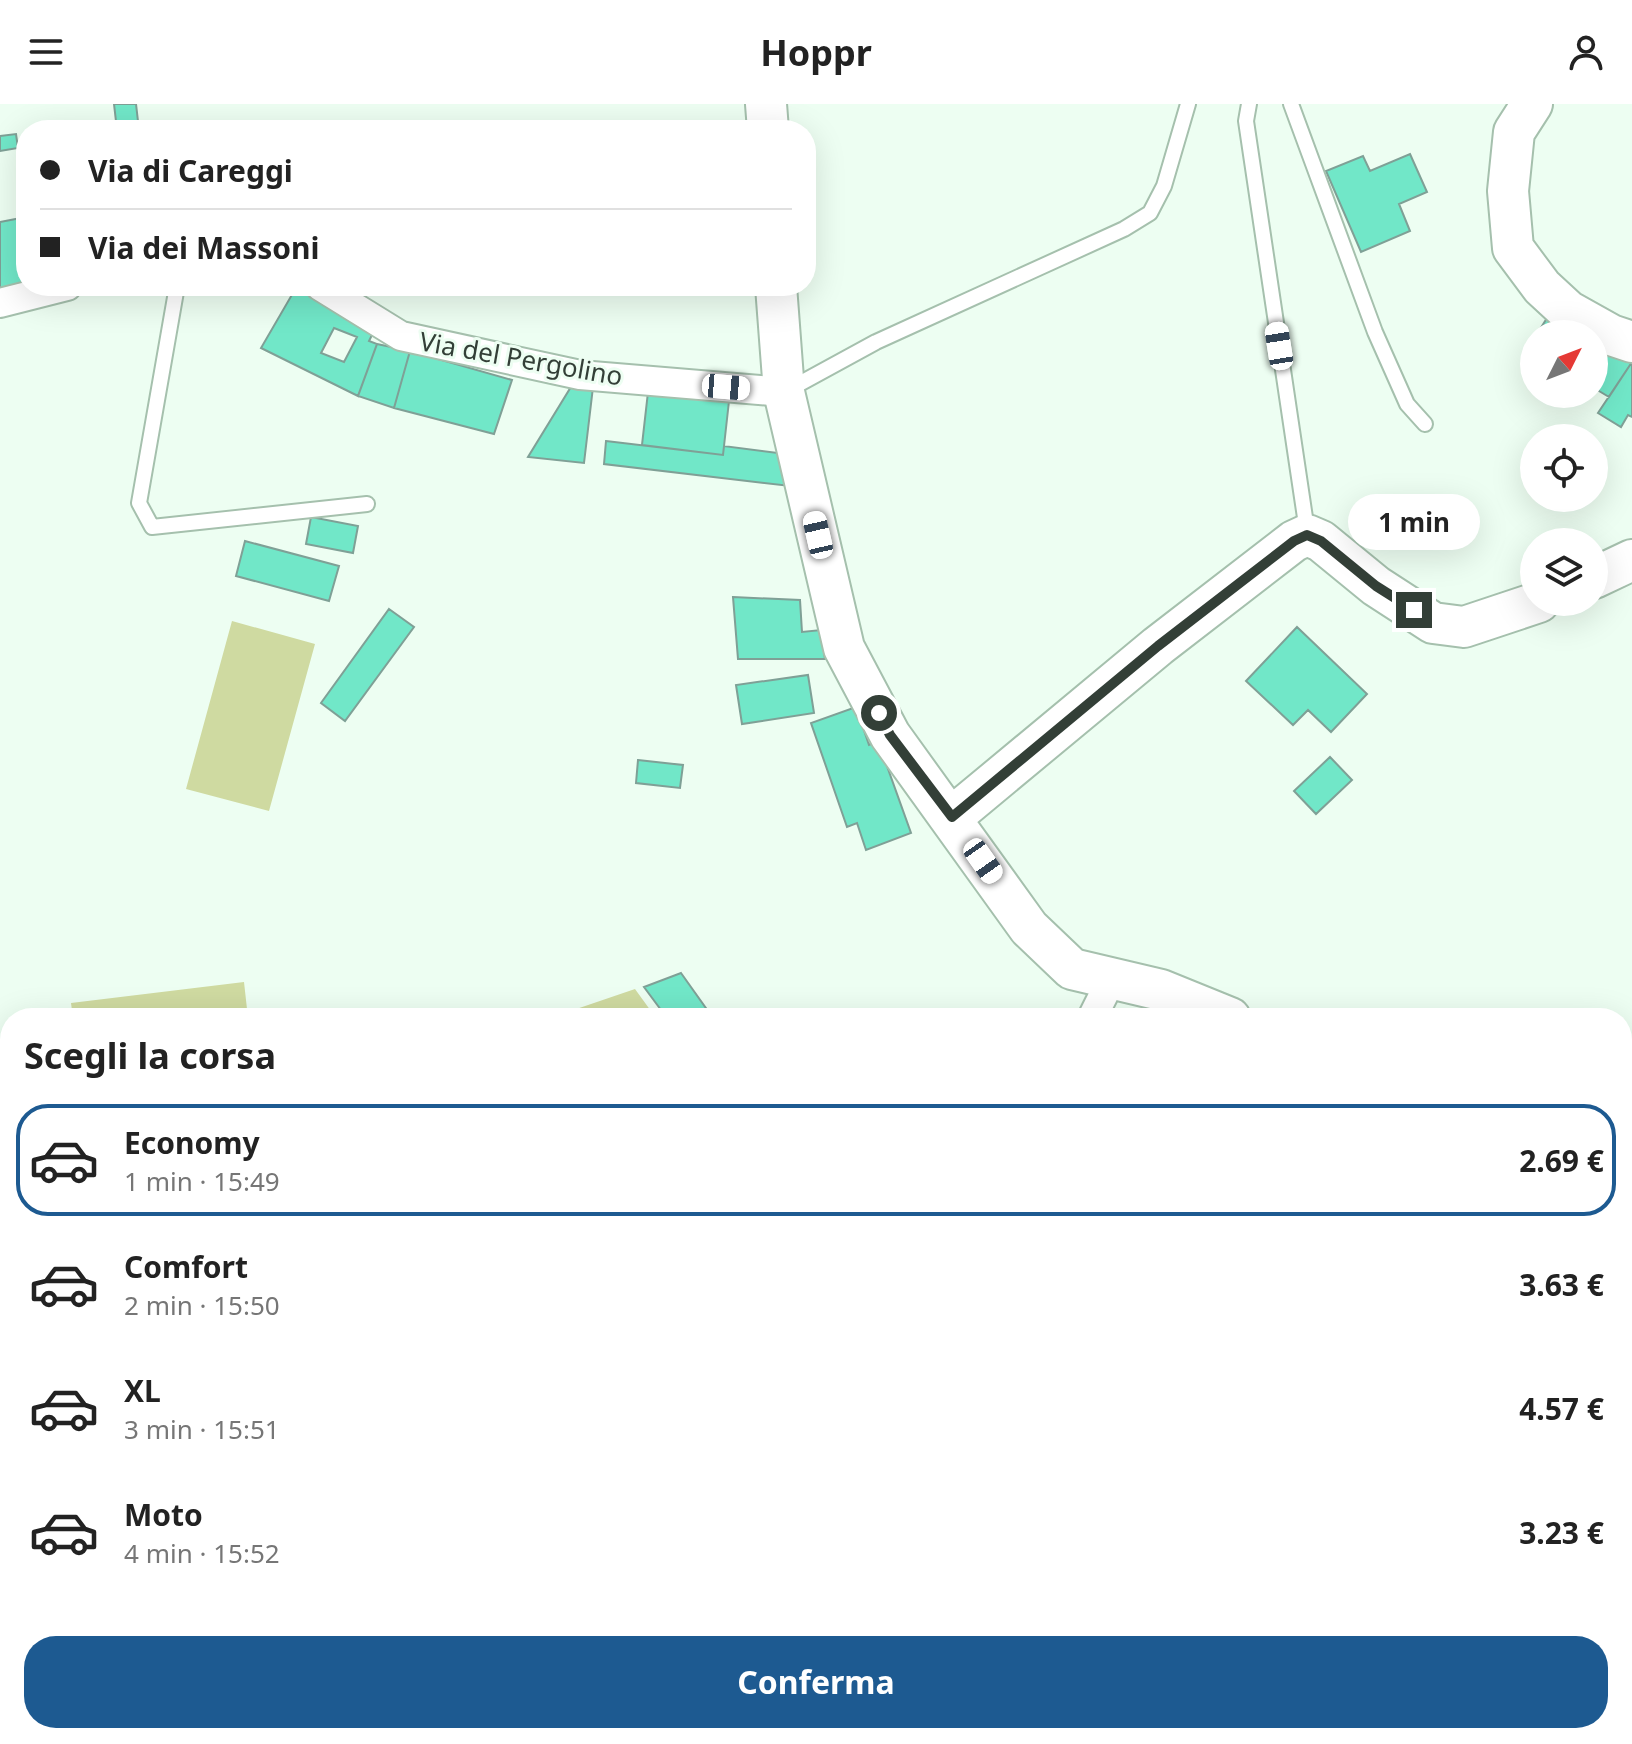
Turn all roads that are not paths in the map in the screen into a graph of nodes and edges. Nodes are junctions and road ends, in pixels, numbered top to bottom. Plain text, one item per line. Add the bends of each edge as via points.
1 (1188, 104) edge
2 (1249, 104) edge
3 (1291, 104) edge
4 (1532, 104) edge
5 (28, 296) edge
6 (175, 296) edge
7 (336, 296) edge
8 (777, 296) edge
9 (0, 303) edge
10 (1632, 342) edge
11 (784, 392) junction
12 (1425, 424) dead end
13 (367, 504) dead end
14 (1307, 535) junction
15 (1632, 560) edge
16 (1608, 571) edge
17 (1520, 608) edge
18 (952, 817) junction
19 (1112, 978) junction
20 (1097, 1008) edge
21 (1209, 1008) edge

1 - 11 lane via 1164,186 1150,213 876,342
2 - 14 lane via 1246,121
3 - 12 lane via 1375,332 1407,404
4 - 10 street via 1514,132 1508,191 1513,248 1568,311
5 - 9 street
6 - 13 lane via 139,503 152,527
7 - 11 street, Via del Pergolino via 401,336 580,375
8 - 11 street
11 - 18 street via 844,648 890,735
14 - 17 street via 1433,623 1464,627
14 - 18 street via 1158,646
15 - 16 street
18 - 19 street via 1029,928 1072,969
19 - 20 street
19 - 21 street

